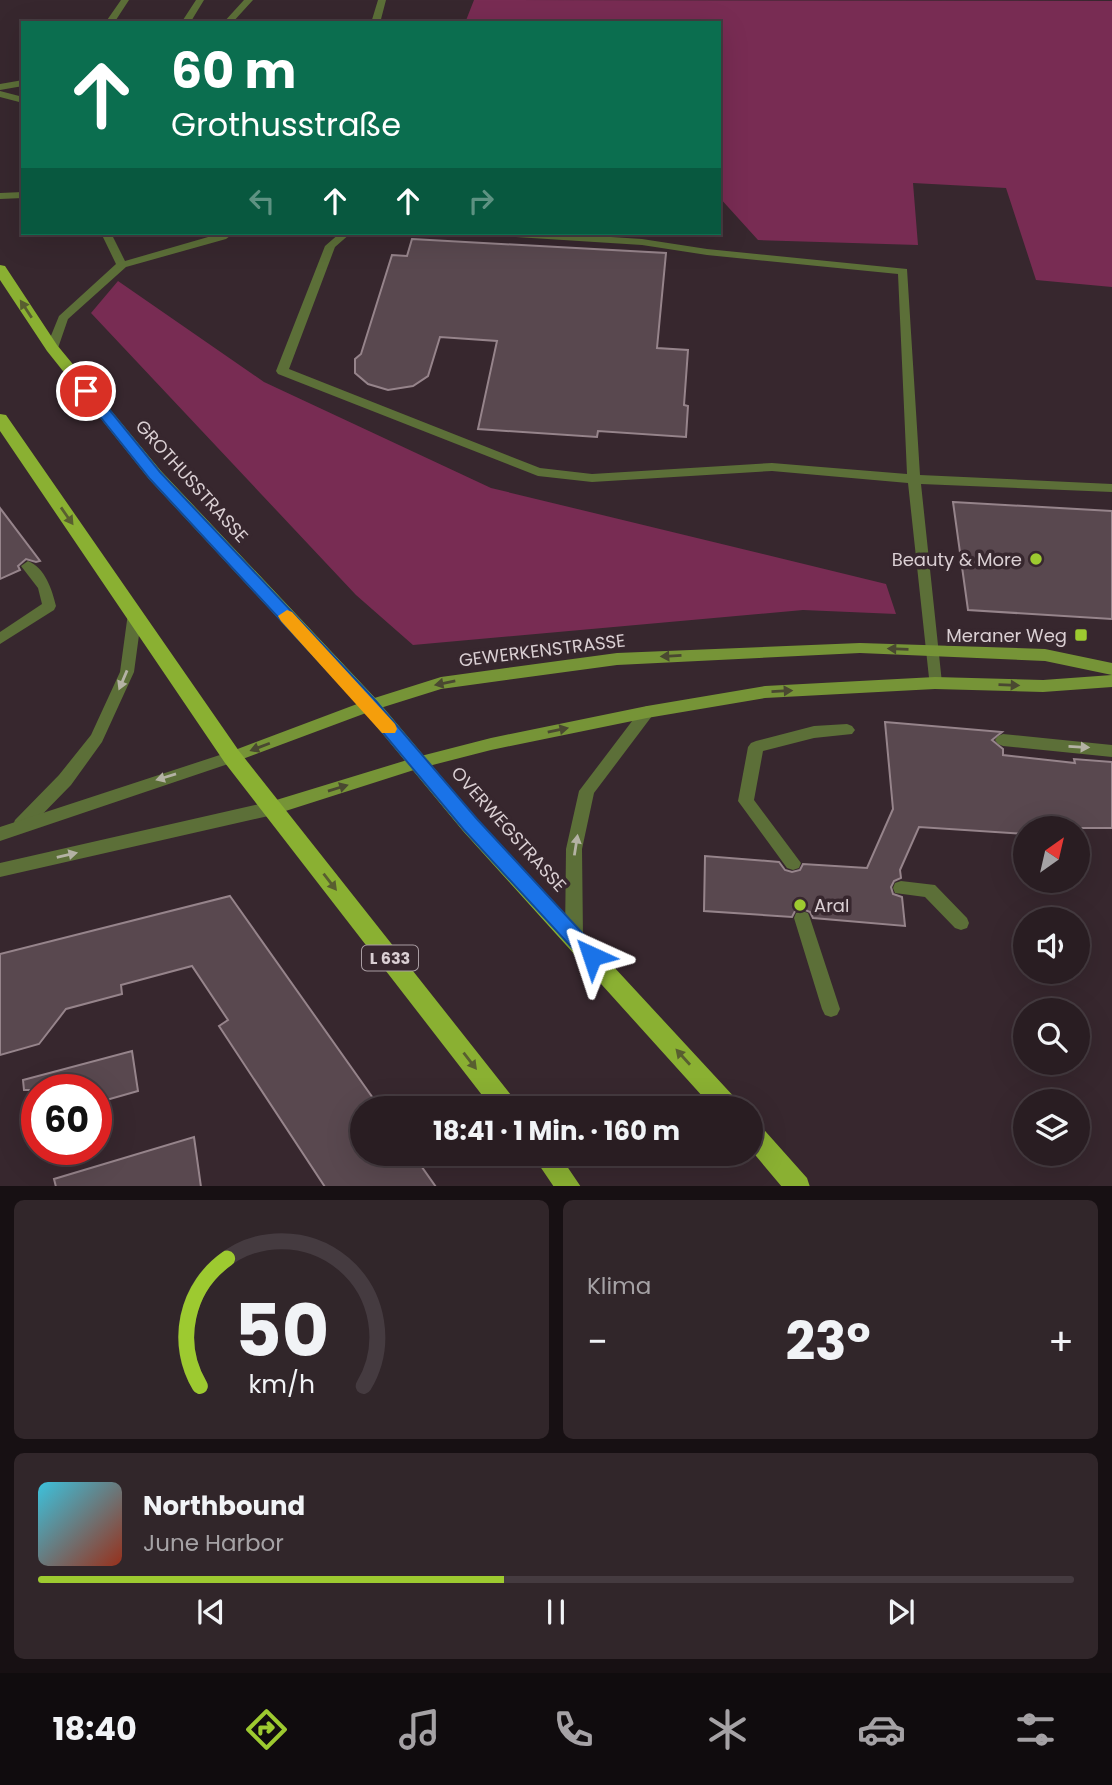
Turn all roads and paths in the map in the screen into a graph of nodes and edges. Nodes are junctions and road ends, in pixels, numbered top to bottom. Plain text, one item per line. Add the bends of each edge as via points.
1 (125, 0) edge
2 (200, 0) edge
3 (249, 0) edge
4 (382, 0) edge
5 (110, 21) edge
6 (186, 21) edge
7 (229, 21) edge
8 (376, 21) edge
9 (21, 83) edge
10 (0, 87) edge
11 (0, 94) edge
12 (21, 99) edge
13 (0, 195) edge
14 (21, 195) edge
15 (107, 235) edge
16 (223, 235) edge
17 (344, 235) edge
18 (533, 235) edge
19 (121, 265) junction
20 (0, 269) edge
21 (52, 348) junction
22 (0, 419) edge
23 (914, 479) junction
24 (1112, 488) edge
25 (28, 566) dead end
26 (135, 613) junction
27 (0, 639) edge
28 (934, 650) junction
29 (1112, 669) edge
30 (1112, 681) edge
31 (935, 683) junction
32 (370, 705) junction
33 (647, 712) junction
34 (847, 730) dead end
35 (1003, 740) dead end
36 (1112, 751) edge
37 (232, 757) junction
38 (417, 763) junction
39 (273, 808) junction
40 (22, 825) junction
41 (0, 834) edge
42 (793, 863) dead end
43 (0, 870) edge
44 (901, 888) dead end
45 (802, 918) dead end
46 (961, 923) dead end
47 (574, 937) junction
48 (831, 1009) dead end
49 (498, 1096) edge
50 (718, 1096) edge
51 (763, 1146) edge
52 (553, 1166) edge
53 (569, 1186) edge
54 (797, 1186) edge

1 - 5 street
2 - 6 street
3 - 7 street
4 - 8 street
9 - 10 street
11 - 12 street
13 - 14 street
15 - 19 street
16 - 19 street
17 - 23 street via 330,246 282,371 538,472 592,478 772,467
18 - 23 street via 642,242 903,271
19 - 21 street via 63,318
21 -> 20 main road, GROTHUSSTRASSE
21 - 32 main road, GROTHUSSTRASSE via 155,475
22 -> 26 main road, L 633
23 - 24 street
23 - 28 street
25 - 27 street via 45,587 49,606
26 - 37 main road, L 633
26 -> 40 street via 127,672 96,738 65,780
28 - 29 street, GEWERKENSTRASSE via 1045,655
28 - 31 street
28 -> 32 street, GEWERKENSTRASSE via 860,648 617,659 441,683
31 -> 30 street via 1042,686
33 -> 31 street via 765,691
32 -> 37 street, GEWERKENSTRASSE
32 - 38 main road, OVERWEGSTRASSE
38 -> 33 street
47 -> 33 street via 574,849 587,791
34 - 42 street via 814,732 756,747 746,801
35 -> 36 street
37 - 39 main road, L 633
37 -> 40 street, GEWERKENSTRASSE
39 -> 38 street
38 - 47 main road, OVERWEGSTRASSE
43 -> 39 street
39 -> 49 main road, L 633
40 - 41 street, GEWERKENSTRASSE
44 - 46 street via 929,890
45 - 48 street
50 -> 47 main road, OVERWEGSTRASSE
51 - 54 main road
52 - 53 main road

